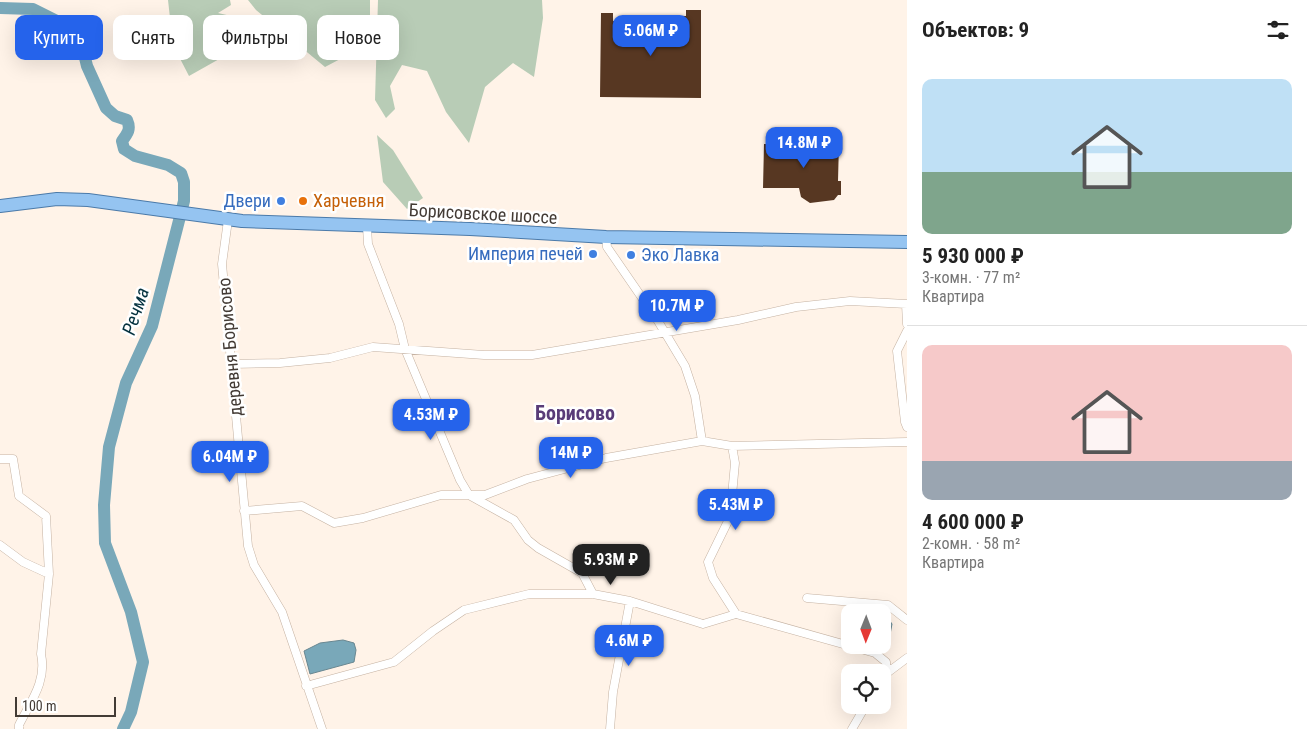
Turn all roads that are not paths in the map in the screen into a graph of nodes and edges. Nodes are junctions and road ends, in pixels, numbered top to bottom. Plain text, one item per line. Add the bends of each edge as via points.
1 (0, 206) edge
2 (228, 220) junction
3 (367, 226) junction
4 (606, 237) junction
5 (907, 242) edge
6 (906, 304) edge
7 (907, 324) edge
8 (907, 331) edge
9 (664, 332) junction
10 (405, 349) junction
11 (232, 364) junction
12 (907, 427) edge
13 (702, 441) junction
14 (907, 442) edge
15 (732, 446) junction
16 (0, 459) edge
17 (469, 495) junction
18 (244, 511) junction
19 (0, 545) edge
20 (49, 574) junction
21 (593, 594) junction
22 (807, 598) dead end
23 (630, 601) junction
24 (736, 614) junction
25 (907, 620) edge
26 (907, 658) edge
27 (886, 664) edge
28 (891, 671) edge
29 (306, 686) junction
30 (861, 714) edge
31 (19, 729) edge
32 (322, 729) edge
33 (610, 729) edge
34 (852, 729) edge

1 - 2 main road, Борисовское шоссе via 32,201 113,202
2 - 3 main road, Борисовское шоссе
2 - 11 street, деревня Борисово via 222,264
3 - 4 main road, Борисовское шоссе
3 - 10 street via 368,244 399,324
4 - 5 main road, Борисовское шоссе
4 - 9 street via 606,248
6 - 7 street
6 - 9 street via 850,301 796,307
8 - 12 street via 897,351
9 - 10 street via 532,355
9 - 13 street via 685,366 695,396
10 - 11 street via 373,347 330,358
10 - 17 street
11 - 18 street, деревня Борисово
13 - 15 street
13 - 17 street via 606,458 527,479 485,495
14 - 15 street
15 - 24 street via 735,463 730,517 708,562 713,578
16 - 20 street via 13,459 19,496 46,516
17 - 18 street via 440,495 363,518 334,522 302,506
17 - 21 street via 514,520 538,548 582,573
18 - 29 street, деревня Борисово via 254,565 282,612
19 - 20 street via 23,562
20 - 31 street via 41,654 44,666 42,679
21 - 23 street
21 - 29 street via 529,594 464,610 394,662
22 - 25 street via 888,605
23 - 24 street via 703,624
23 - 33 street
24 - 27 street via 875,653
26 - 28 street
29 - 32 street, деревня Борисово
30 - 34 street

